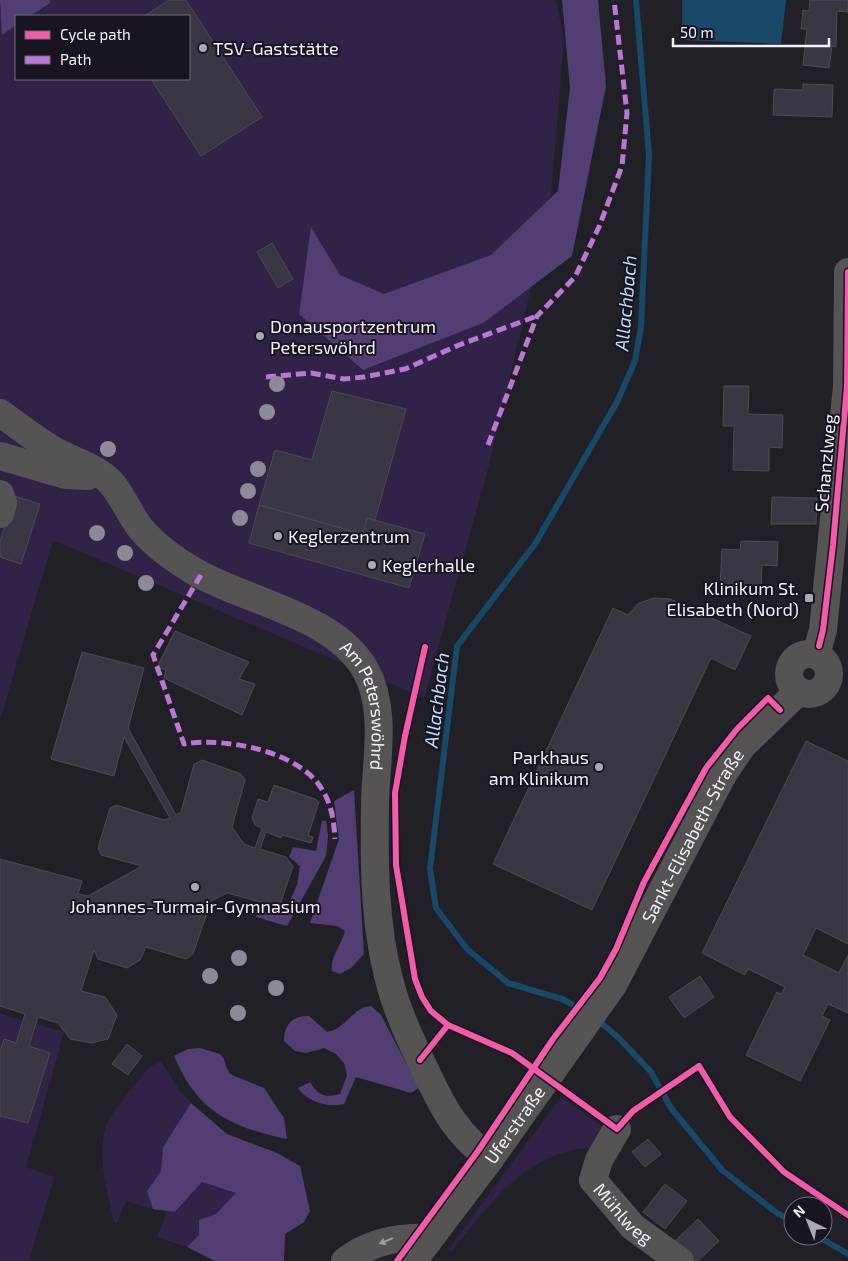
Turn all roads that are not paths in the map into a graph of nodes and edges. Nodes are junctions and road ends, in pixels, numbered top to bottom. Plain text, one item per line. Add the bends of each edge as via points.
1 (848, 272) edge
2 (0, 413) edge
3 (0, 456) edge
4 (104, 476) junction
5 (0, 494) edge
6 (0, 514) edge
7 (840, 546) edge
8 (816, 655) junction
9 (788, 681) junction
10 (838, 681) edge
11 (613, 985) joint
12 (618, 1129) dead end
13 (490, 1160) junction
14 (430, 1238) junction
15 (346, 1261) edge
16 (413, 1261) edge
17 (680, 1261) edge

1 - 7 street, Schanzlweg
2 - 4 street, Am Peterswöhrd via 56,451
3 - 4 street via 66,475
4 - 13 street, Am Peterswöhrd via 141,529 165,552 201,575 317,626 347,647 366,671 376,699 374,861 389,981 420,1060 448,1116 461,1135
5 - 6 street via 3,503
7 - 8 street, Schanzlweg
8 - 9 street, Sankt-Elisabeth-Straße via 798,658
8 - 10 street via 826,662 830,674
9 - 10 street via 810,694
9 - 11 street, Sankt-Elisabeth-Straße via 722,776
11 - 13 street, Uferstraße
12 - 17 street, Mühlweg via 599,1160 593,1180 633,1227
13 - 14 street, Uferstraße
14 -> 15 street via 394,1238
14 - 16 street, Uferstraße

